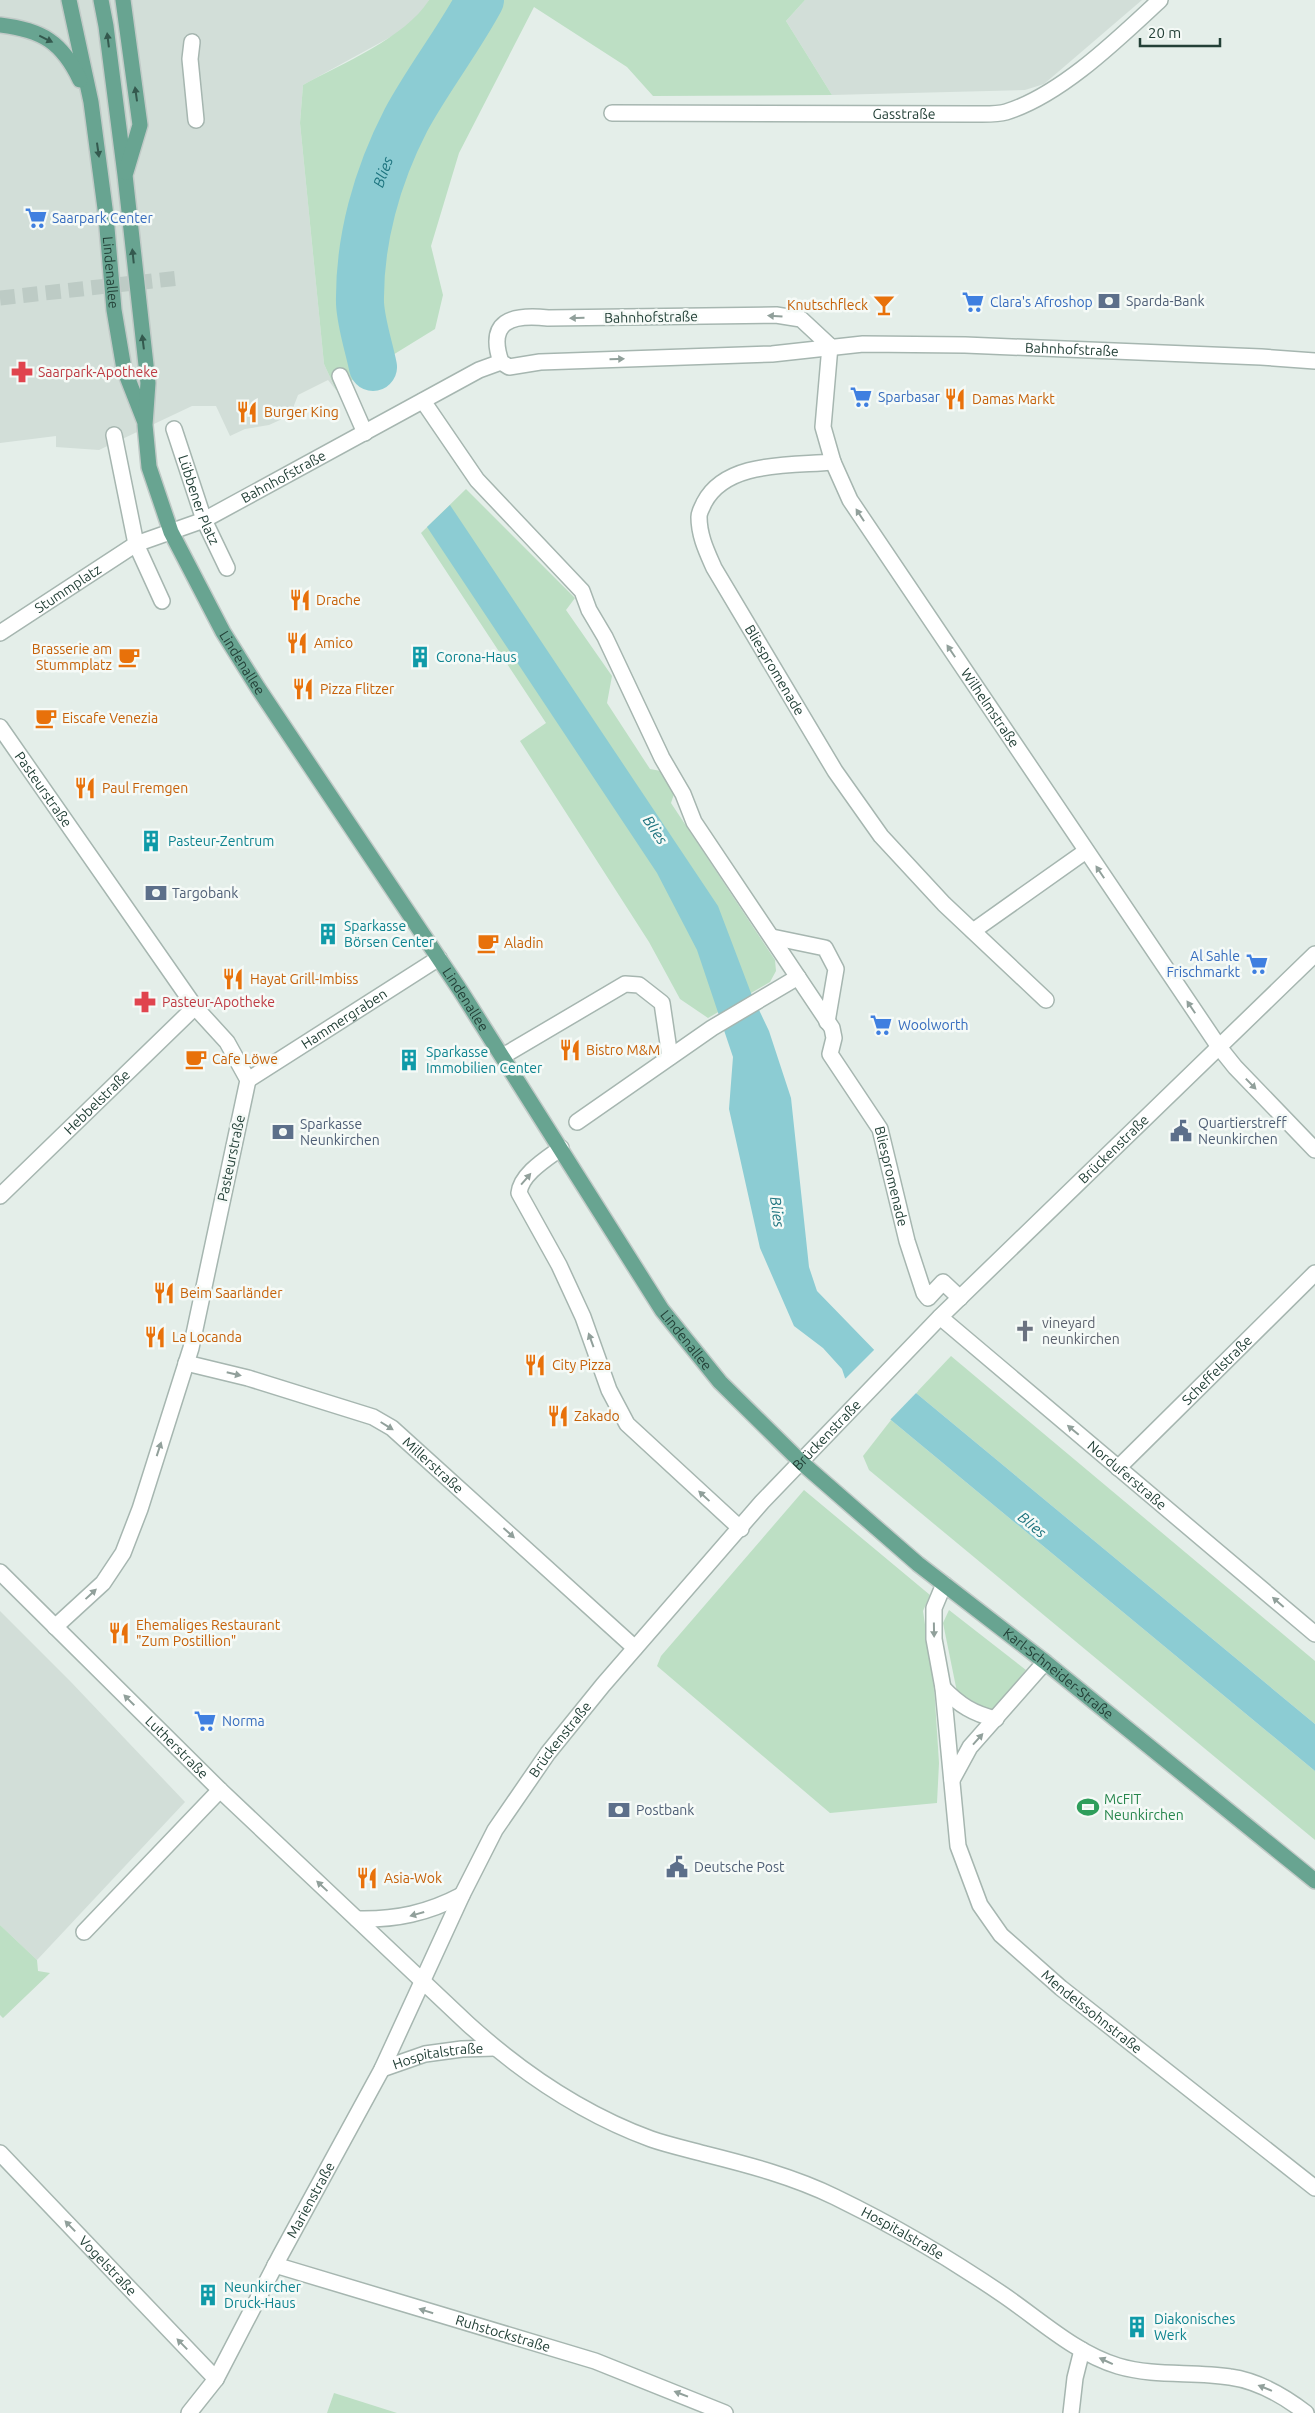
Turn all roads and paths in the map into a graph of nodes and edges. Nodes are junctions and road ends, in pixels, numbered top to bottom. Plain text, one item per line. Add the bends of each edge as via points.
1 (69, 0) edge
2 (101, 0) edge
3 (123, 0) edge
4 (1160, 0) edge
5 (0, 25) edge
6 (192, 42) dead end
7 (91, 102) junction
8 (612, 113) dead end
9 (196, 120) dead end
10 (125, 175) junction
11 (830, 346) junction
12 (501, 362) junction
13 (1315, 362) edge
14 (340, 376) dead end
15 (423, 401) junction
16 (145, 425) junction
17 (174, 429) dead end
18 (365, 434) junction
19 (114, 435) dead end
20 (833, 462) junction
21 (204, 520) junction
22 (170, 532) junction
23 (136, 544) junction
24 (227, 568) dead end
25 (162, 601) dead end
26 (0, 633) edge
27 (0, 727) edge
28 (1086, 851) junction
29 (973, 931) junction
30 (772, 937) junction
31 (1315, 954) edge
32 (439, 958) junction
33 (798, 977) junction
34 (1046, 1000) dead end
35 (195, 1007) junction
36 (822, 1019) junction
37 (1219, 1047) junction
38 (503, 1056) junction
39 (670, 1057) junction
40 (248, 1080) junction
41 (577, 1122) dead end
42 (561, 1148) junction
43 (1315, 1150) edge
44 (0, 1196) edge
45 (1315, 1273) edge
46 (960, 1298) junction
47 (940, 1317) junction
48 (186, 1363) junction
49 (802, 1463) junction
50 (1118, 1468) junction
51 (741, 1529) junction
52 (0, 1572) edge
53 (944, 1584) junction
54 (56, 1627) junction
55 (1315, 1634) edge
56 (635, 1648) junction
57 (1045, 1662) junction
58 (943, 1688) junction
59 (996, 1719) junction
60 (952, 1780) junction
61 (220, 1790) junction
62 (1315, 1881) edge
63 (462, 1895) junction
64 (358, 1919) junction
65 (84, 1932) dead end
66 (423, 1981) junction
67 (494, 2048) junction
68 (382, 2069) junction
69 (0, 2153) edge
70 (1315, 2188) edge
71 (275, 2265) junction
72 (1082, 2350) junction
73 (216, 2379) junction
74 (189, 2413) edge
75 (725, 2413) edge
76 (1071, 2413) edge
77 (1306, 2413) edge

1 - 7 main road, Lindenallee
10 -> 2 main road, Lindenallee
10 -> 3 main road via 140,125
4 - 8 street, Gasstraße via 1044,96 1004,112
5 -> 7 main road via 23,28 54,43 70,59
6 - 9 street via 190,59
7 -> 16 main road, Lindenallee via 114,310 124,369
16 -> 10 main road, Lindenallee via 148,383
12 -> 11 street, Bahnhofstraße via 509,367 556,361 772,354
11 -> 12 street, Bahnhofstraße via 801,319 776,315 525,316 506,323 496,334
11 - 13 street, Bahnhofstraße via 965,345
11 - 20 street, Wilhelmstraße via 822,428
12 - 15 street, Bahnhofstraße via 478,370
14 - 18 street
15 - 18 street, Bahnhofstraße
15 - 30 street, Bliespromenade via 477,480 582,592 694,822
16 - 22 main road, Lindenallee via 149,467
17 - 21 street, Lübbener Platz
18 - 21 street, Bahnhofstraße
19 - 23 street
28 -> 20 street, Wilhelmstraße via 877,542 850,500
20 - 29 street, Bliespromenade via 752,470 726,480 708,495 698,515 701,535 714,568 834,771 882,836
21 - 22 street, Bahnhofstraße
21 - 24 street, Lübbener Platz
22 - 23 street, Stummplatz
22 - 32 main road, Lindenallee via 223,632 258,688
23 - 25 street
23 - 26 street, Stummplatz
27 - 35 street, Pasteurstraße
28 - 29 street
37 -> 28 street, Wilhelmstraße
29 - 34 street, Bliespromenade
30 - 33 street, Bliespromenade
30 - 36 street, Bliespromenade via 807,949 825,948 836,969
31 - 37 street, Brückenstraße
32 - 38 main road, Lindenallee
32 - 40 street, Hammergraben
33 - 36 street, Bliespromenade
33 - 39 street
35 - 40 street, Pasteurstraße via 227,1042
35 - 44 street, Hebbelstraße
36 - 46 street, Bliespromenade via 832,1028 834,1038 830,1054 880,1129 907,1241 924,1292 928,1298 943,1282
37 -> 43 street, Wilhelmstraße
37 - 46 street, Brückenstraße
38 - 39 street via 625,984 639,985 662,1003
38 - 42 main road, Lindenallee
39 - 41 street via 635,1090 604,1111
40 - 48 street, Pasteurstraße
42 - 49 main road, Lindenallee via 662,1310 720,1382
51 -> 42 street via 627,1424 609,1390 583,1317 520,1194 520,1185 538,1164
45 - 50 street, Scheffelstraße
46 - 47 street, Brückenstraße
47 - 49 street, Brückenstraße
50 -> 47 street, Norduferstraße
54 -> 48 street, Pasteurstraße via 103,1583 123,1553
48 -> 56 street, Millerstraße via 248,1378 373,1417 392,1428
49 - 51 street, Brückenstraße via 762,1502
49 - 53 main road, Karl-Schneider-Straße
55 -> 50 street, Norduferstraße
51 - 56 street, Brückenstraße
52 - 54 street, Lutherstraße
53 - 57 main road, Karl-Schneider-Straße
53 -> 58 street, Mendelssohnstraße via 934,1608 934,1640
61 -> 54 street, Lutherstraße
56 - 63 street, Brückenstraße via 548,1753 495,1830
57 - 59 street
57 - 62 main road, Karl-Schneider-Straße
58 - 59 street via 956,1702 978,1715
58 - 60 street, Mendelssohnstraße
60 -> 59 street via 970,1748
60 - 70 street, Mendelssohnstraße via 958,1846 980,1904 1001,1935 1061,1988
64 -> 61 street, Lutherstraße
61 - 65 street
63 -> 64 street via 438,1908 410,1916
63 - 66 street, Brückenstraße
64 - 66 street, Lutherstraße
66 - 67 street, Hospitalstraße
66 - 68 street, Marienstraße
67 - 68 street, Hospitalstraße via 425,2054
67 - 72 street, Hospitalstraße via 544,2084 605,2119 652,2140 764,2169 834,2196 924,2244
68 - 71 street, Marienstraße
73 -> 69 street, Vogelstraße
71 - 73 street, Marienstraße
75 -> 71 street, Ruhstockstraße via 595,2361
72 - 76 street
77 -> 72 street, Hospitalstraße via 1266,2388 1231,2377 1154,2373 1117,2366
73 - 74 street, Marienstraße

